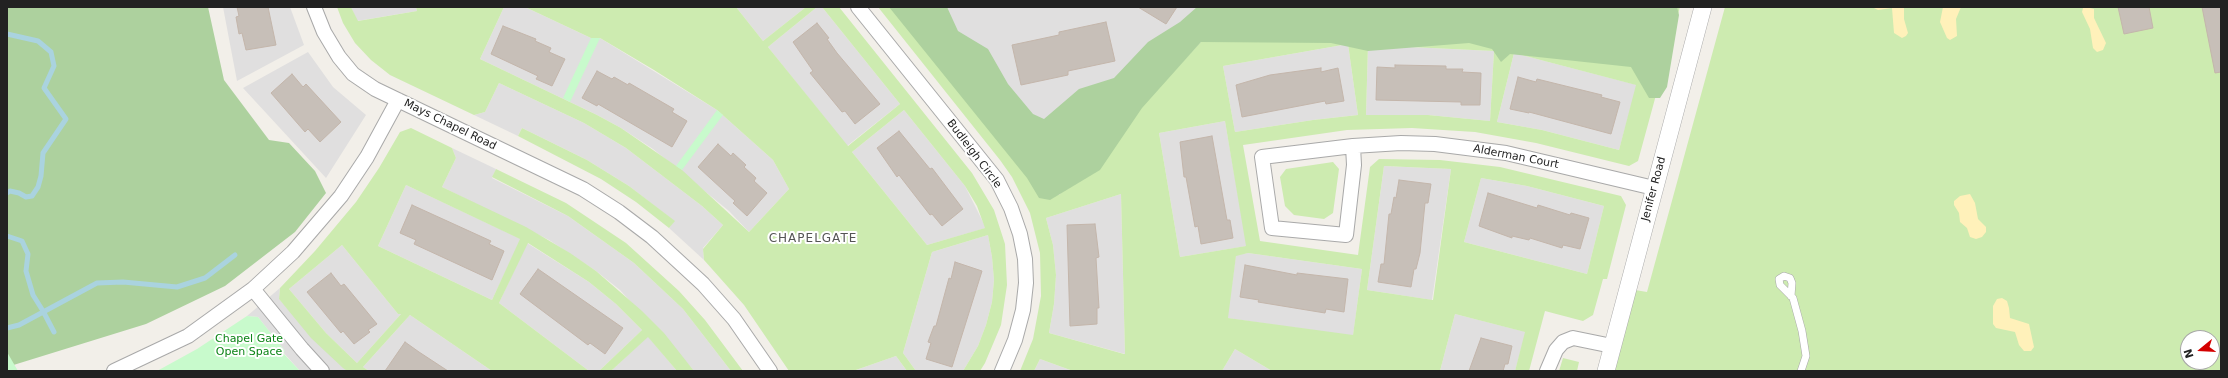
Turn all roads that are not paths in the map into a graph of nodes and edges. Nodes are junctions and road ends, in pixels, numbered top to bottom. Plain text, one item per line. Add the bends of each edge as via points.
1 (314, 7) edge
2 (858, 7) edge
3 (1703, 7) edge
4 (398, 100) junction
5 (1353, 146) junction
6 (1654, 188) junction
7 (253, 289) junction
8 (1791, 296) dead end
9 (1612, 346) junction
10 (114, 371) edge
11 (322, 371) edge
12 (770, 371) edge
13 (1002, 371) edge
14 (1547, 371) edge
15 (1606, 371) edge
16 (1801, 371) edge

1 - 4 street via 324,32 353,74 375,90
2 - 13 street, Budleigh Circle via 997,180 1011,208 1025,258 1026,283 1023,310 1015,340
3 - 6 street, Jenifer Road
4 - 7 street, Mays Chapel Road via 367,157 341,196 293,252
4 - 12 street, Mays Chapel Road via 583,189 620,212 667,250 703,284 734,318
5 - 5 street, Alderman Court via 1354,165 1346,235 1272,228 1262,157
5 - 6 street, Alderman Court via 1408,143 1490,151
6 - 9 street, Jenifer Road
7 - 10 street, Mays Chapel Road via 188,336
7 - 11 street
8 - 16 lane via 1798,310 1806,356
9 - 14 street via 1573,338 1563,342 1556,350
9 - 15 street, Jenifer Road

